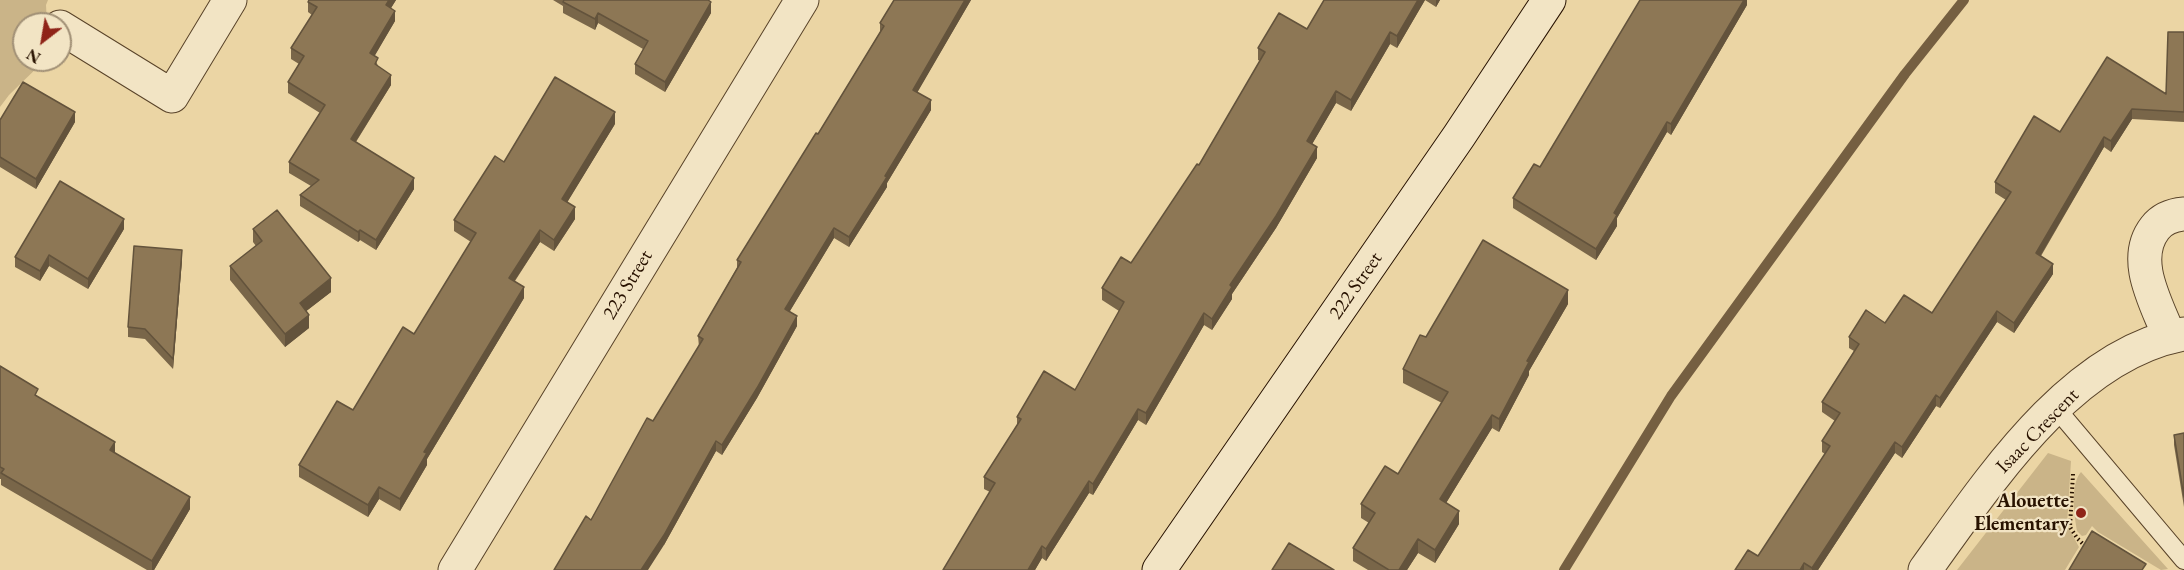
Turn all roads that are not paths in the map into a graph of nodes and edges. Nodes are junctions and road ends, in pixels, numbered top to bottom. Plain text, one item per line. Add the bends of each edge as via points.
1 (230, 0) edge
2 (802, 0) edge
3 (1549, 0) edge
4 (72, 34) edge
5 (2184, 214) edge
6 (2177, 335) edge
7 (2055, 407) junction
8 (2184, 560) edge
9 (455, 570) edge
10 (1159, 570) edge
11 (1925, 570) edge

1 - 4 street via 172,96
2 - 9 street, 223 Street
3 - 10 street, 222 Street
5 - 6 street via 2160,223 2144,255 2151,290
6 - 7 street, Isaac Crescent via 2123,355
7 - 8 lane
7 - 11 street, Isaac Crescent via 2002,466

